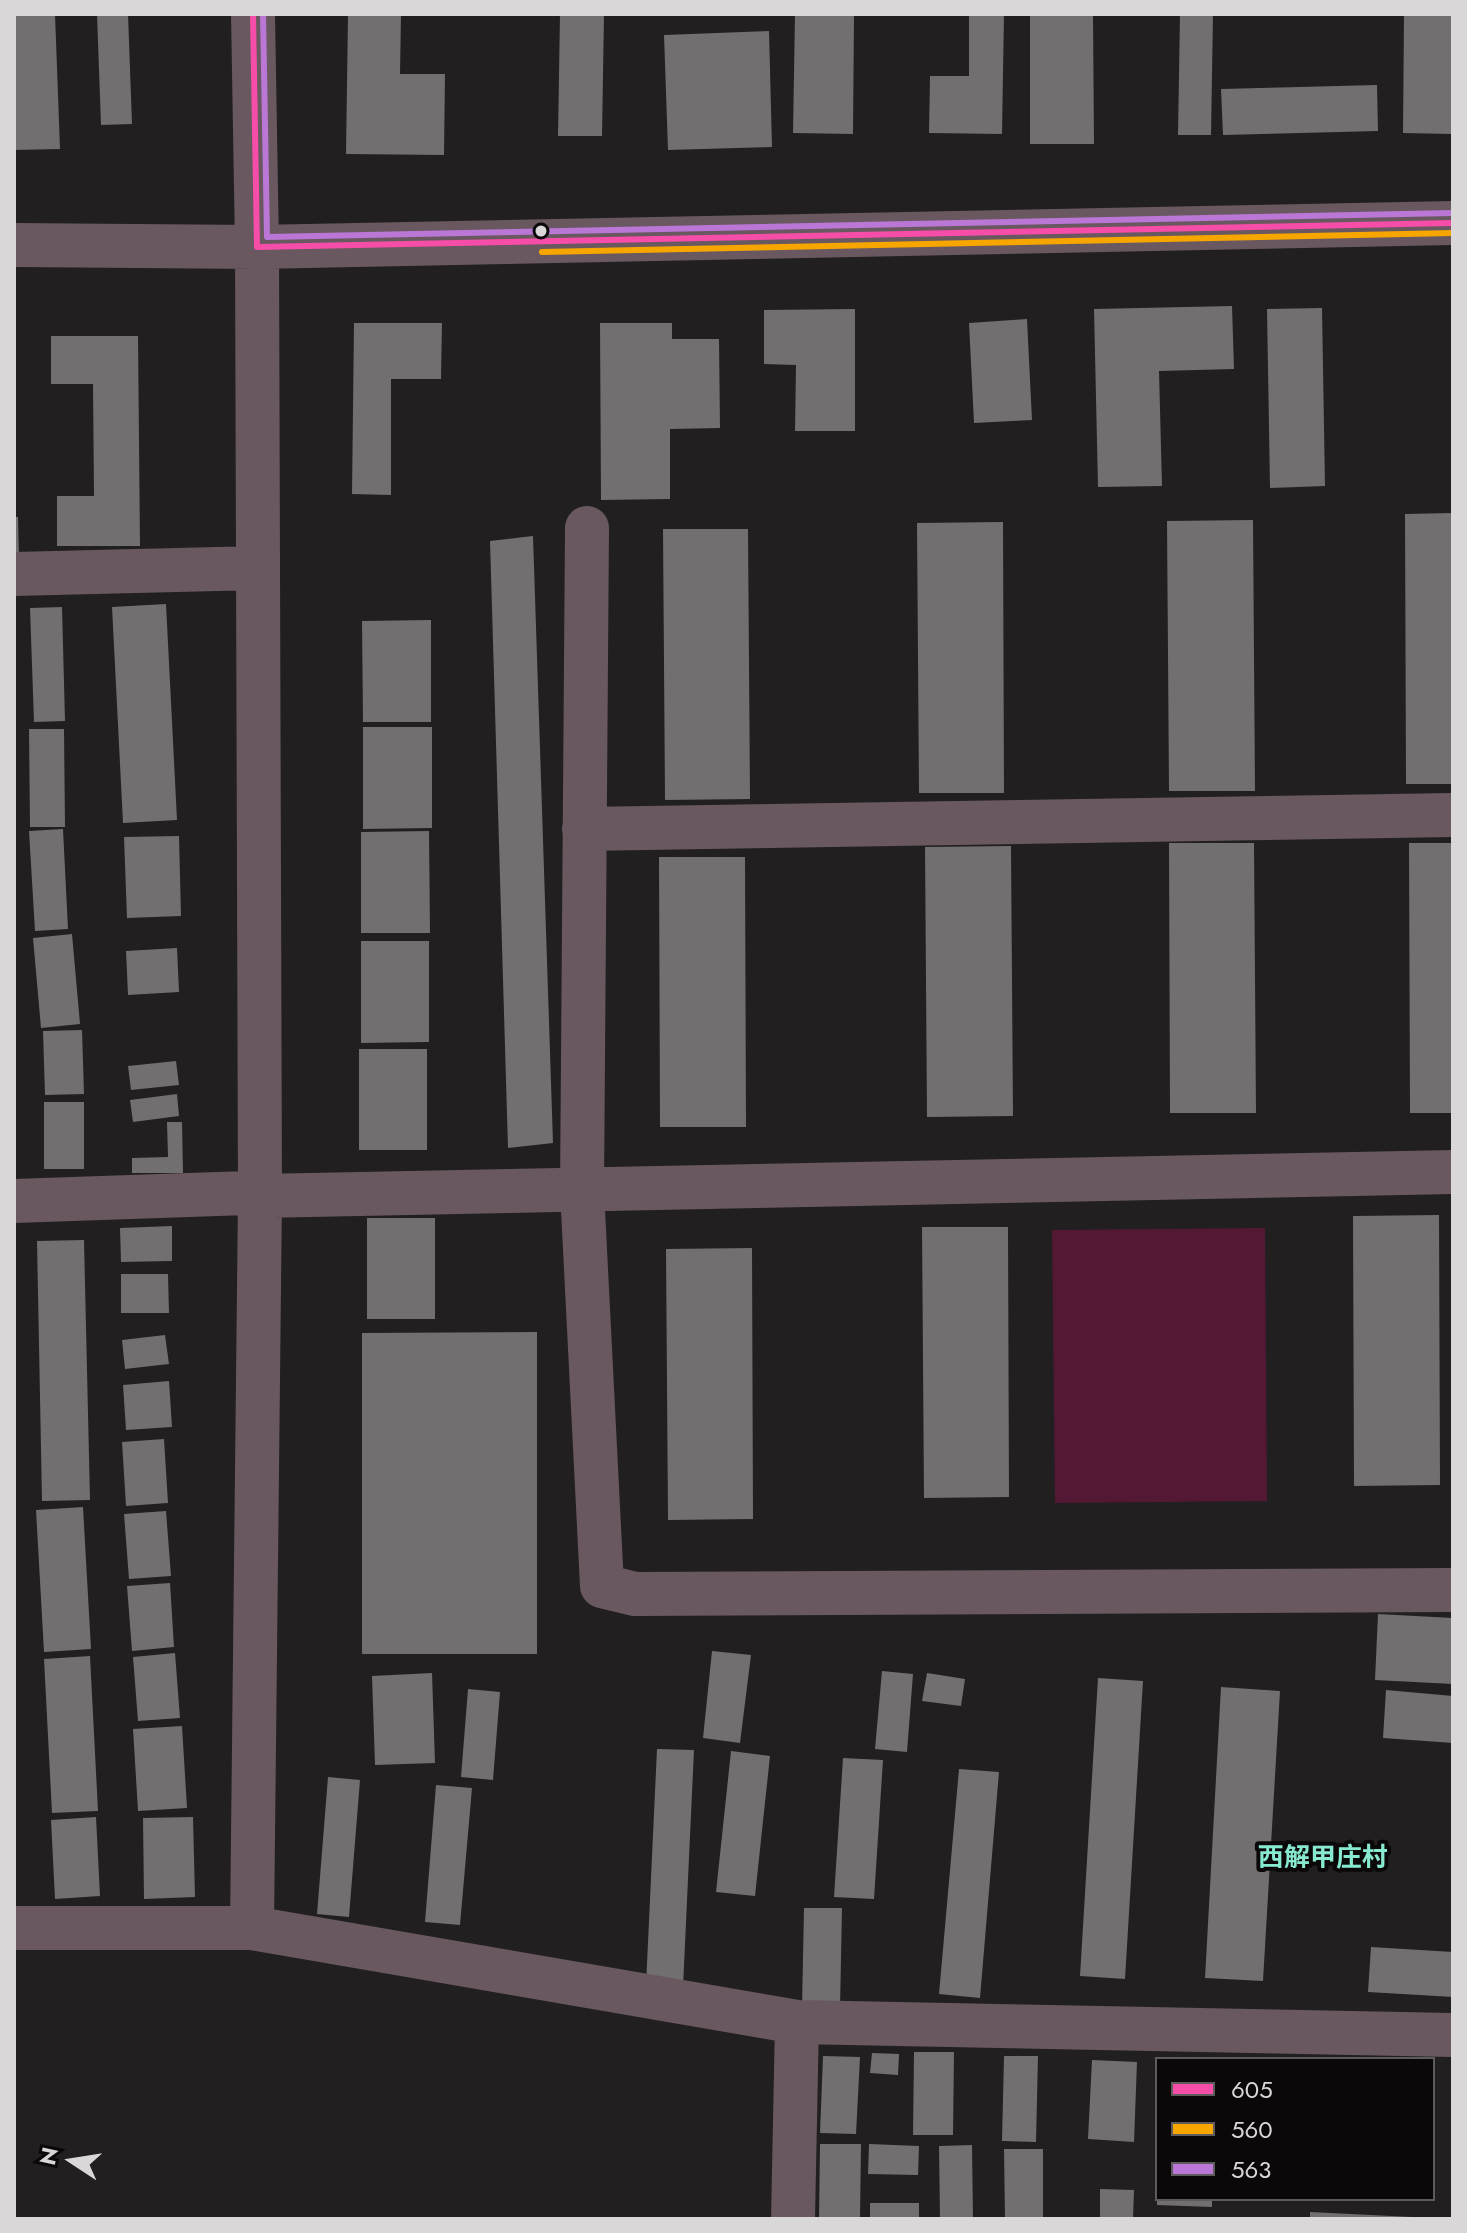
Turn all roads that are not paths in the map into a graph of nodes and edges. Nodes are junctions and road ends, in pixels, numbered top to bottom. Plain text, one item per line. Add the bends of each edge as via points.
1 (253, 14) edge
2 (1453, 223) edge
3 (14, 245) edge
4 (257, 247) junction
5 (587, 528) dead end
6 (258, 568) junction
7 (14, 574) edge
8 (1453, 815) edge
9 (584, 829) junction
10 (1453, 1172) edge
11 (582, 1190) junction
12 (260, 1196) junction
13 (14, 1201) edge
14 (1453, 1590) edge
15 (14, 1928) edge
16 (252, 1928) junction
17 (797, 2022) junction
18 (1453, 2035) edge
19 (793, 2219) edge

1 - 4 street
2 - 4 street
3 - 4 street
4 - 6 street
5 - 9 street
6 - 7 street
6 - 12 street
8 - 9 street
9 - 11 street
10 - 11 street
11 - 12 street
11 - 14 street via 602,1586 635,1594
12 - 13 street
12 - 16 street
15 - 16 street
16 - 17 street
17 - 18 street
17 - 19 street

